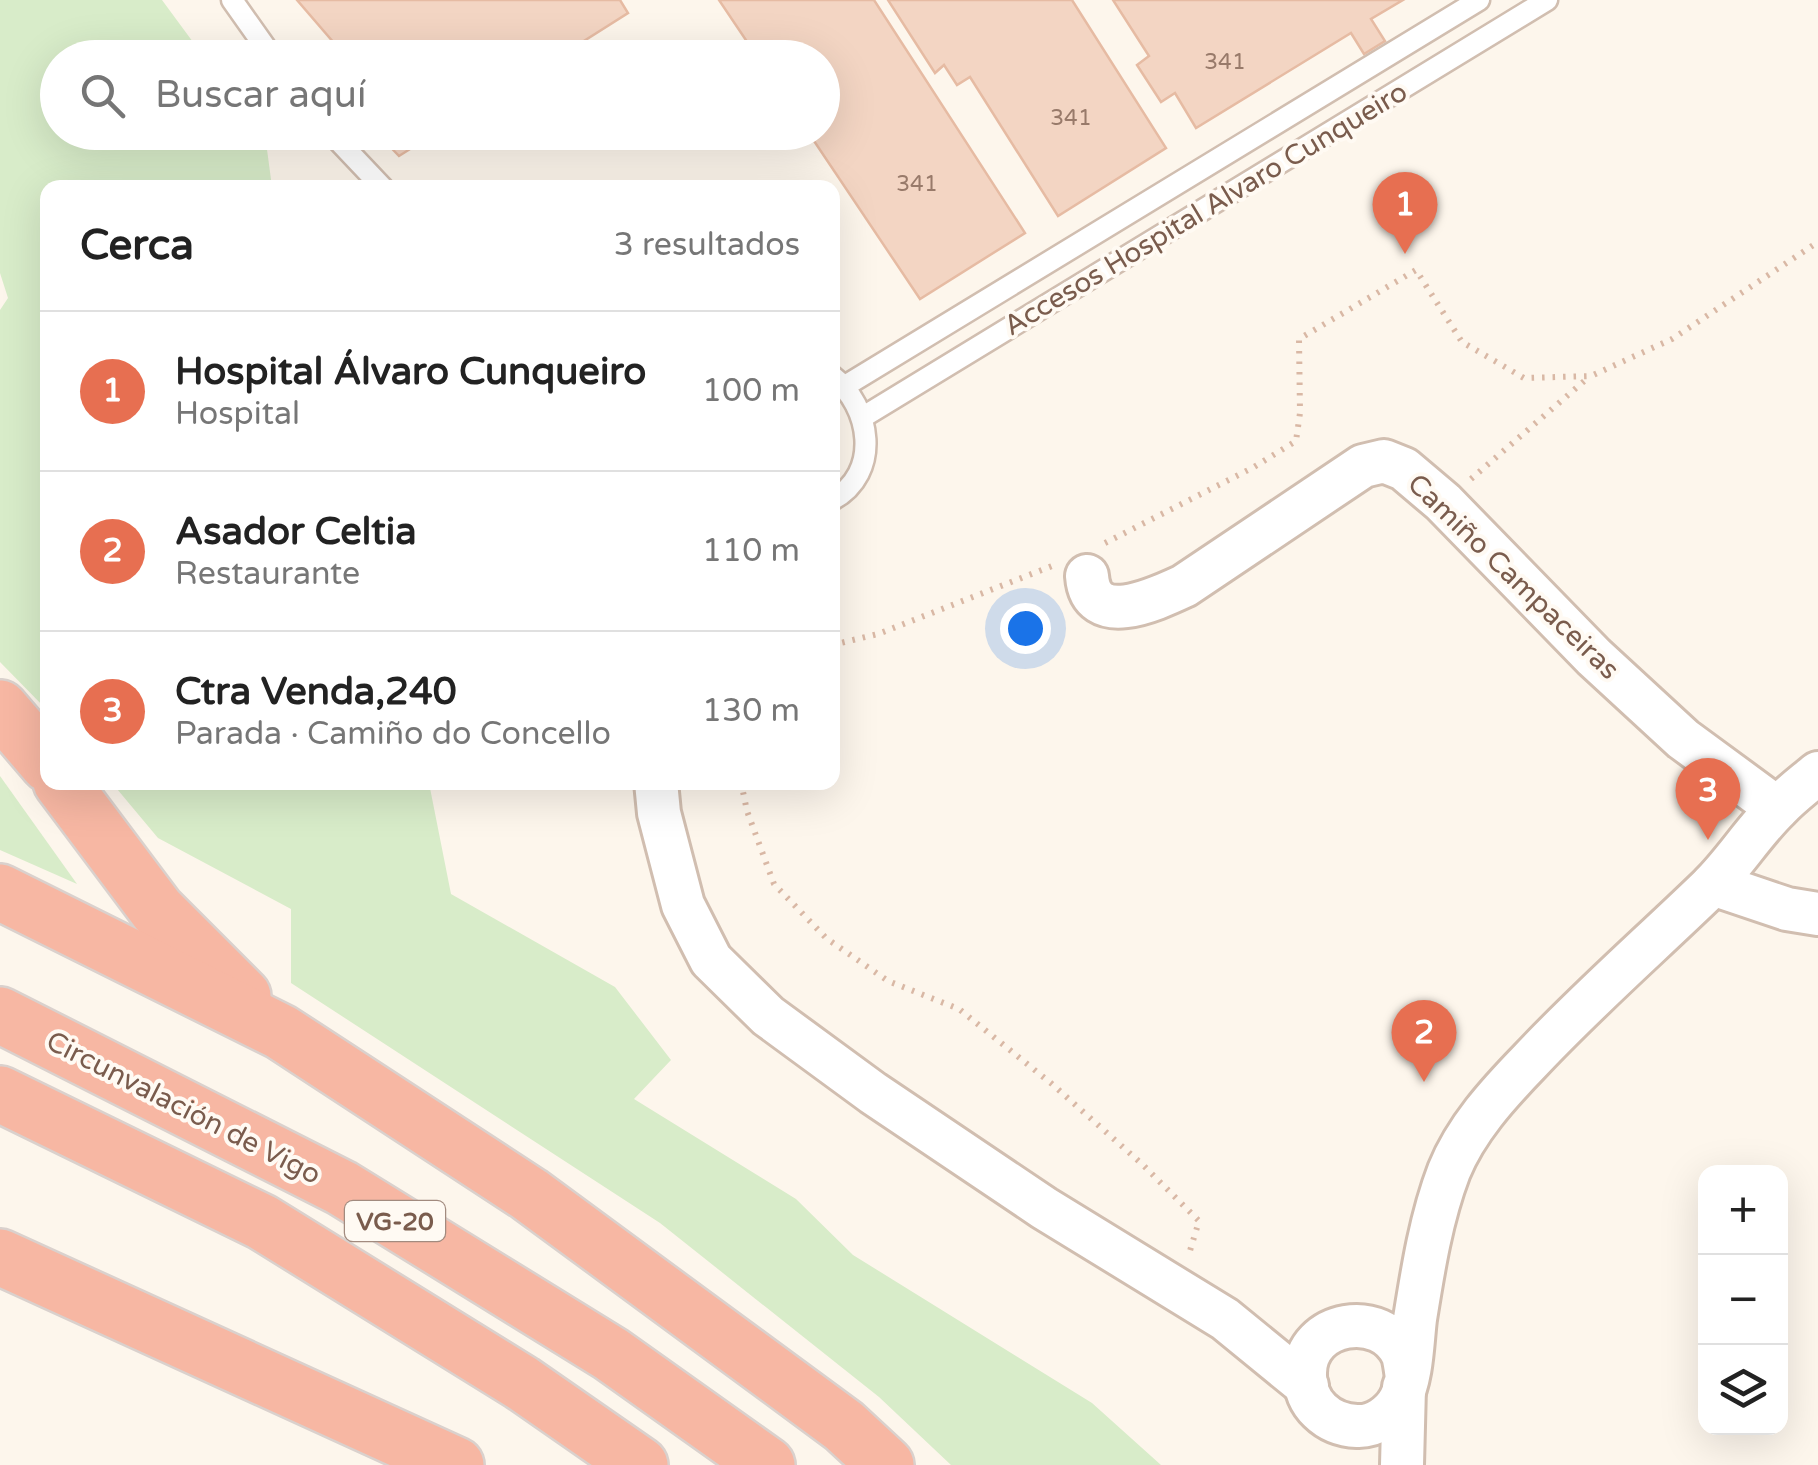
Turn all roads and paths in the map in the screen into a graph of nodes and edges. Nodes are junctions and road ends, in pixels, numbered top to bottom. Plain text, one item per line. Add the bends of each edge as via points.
1 (232, 0) edge
2 (1480, 0) edge
3 (1547, 0) edge
4 (260, 40) edge
5 (347, 150) edge
6 (376, 180) edge
7 (1818, 242) edge
8 (1591, 376) junction
9 (840, 380) edge
10 (840, 382) edge
11 (863, 416) junction
12 (840, 492) edge
13 (1443, 502) junction
14 (1080, 562) junction
15 (840, 642) edge
16 (0, 708) edge
17 (40, 755) edge
18 (1818, 773) edge
19 (67, 790) edge
20 (657, 790) edge
21 (742, 790) edge
22 (1777, 808) junction
23 (1713, 884) junction
24 (0, 892) edge
25 (1818, 914) edge
26 (0, 1015) edge
27 (281, 1032) junction
28 (0, 1094) edge
29 (0, 1258) edge
30 (0, 1282) edge
31 (1420, 1287) junction
32 (1179, 1289) junction
33 (1225, 1319) junction
34 (150, 1326) junction
35 (1350, 1329) junction
36 (1406, 1383) junction
37 (1307, 1386) junction
38 (1363, 1426) junction
39 (1402, 1463) edge
40 (456, 1465) edge
41 (640, 1465) edge
42 (767, 1465) edge
43 (886, 1465) edge

1 - 4 lane
2 - 9 lane, Accesos Hospital Alvaro Cunqueiro
3 - 11 lane, Accesos Hospital Alvaro Cunqueiro
5 - 6 lane
7 - 8 path via 1672,338
8 - 13 path
8 - 14 path via 1524,378 1462,342 1416,270 1298,339 1296,441
10 - 11 lane
11 - 12 lane via 865,453 856,477
13 - 14 street, Camiño Campaceiras via 1404,469 1384,461 1363,466 1184,586 1129,608 1096,598
13 - 22 street, Camiño Campaceiras via 1683,739
14 - 15 path
16 - 17 highway
18 - 22 street
19 - 27 highway via 157,910
20 - 32 street via 683,905 711,960 768,1016 1044,1208
21 - 32 path via 774,884 826,938 888,981 959,1009 1052,1084 1199,1221
22 - 23 street
23 - 25 street
23 - 31 street via 1488,1106 1450,1170
24 - 27 highway
26 - 42 highway, Circunvalación de Vigo / VG-20 via 342,1188 611,1354
27 - 43 highway via 528,1194 844,1426
28 - 41 highway, VG-20 via 262,1222 522,1383
29 - 34 highway
30 - 34 highway
31 - 35 street via 1390,1319
31 - 36 street
32 - 33 street
33 - 35 street
33 - 37 street
34 - 40 highway
35 - 36 street via 1389,1337 1402,1355
35 - 37 street via 1311,1350
36 - 38 street via 1384,1419
36 - 39 street
37 - 38 street via 1321,1414 1340,1425
38 - 39 street via 1395,1445

